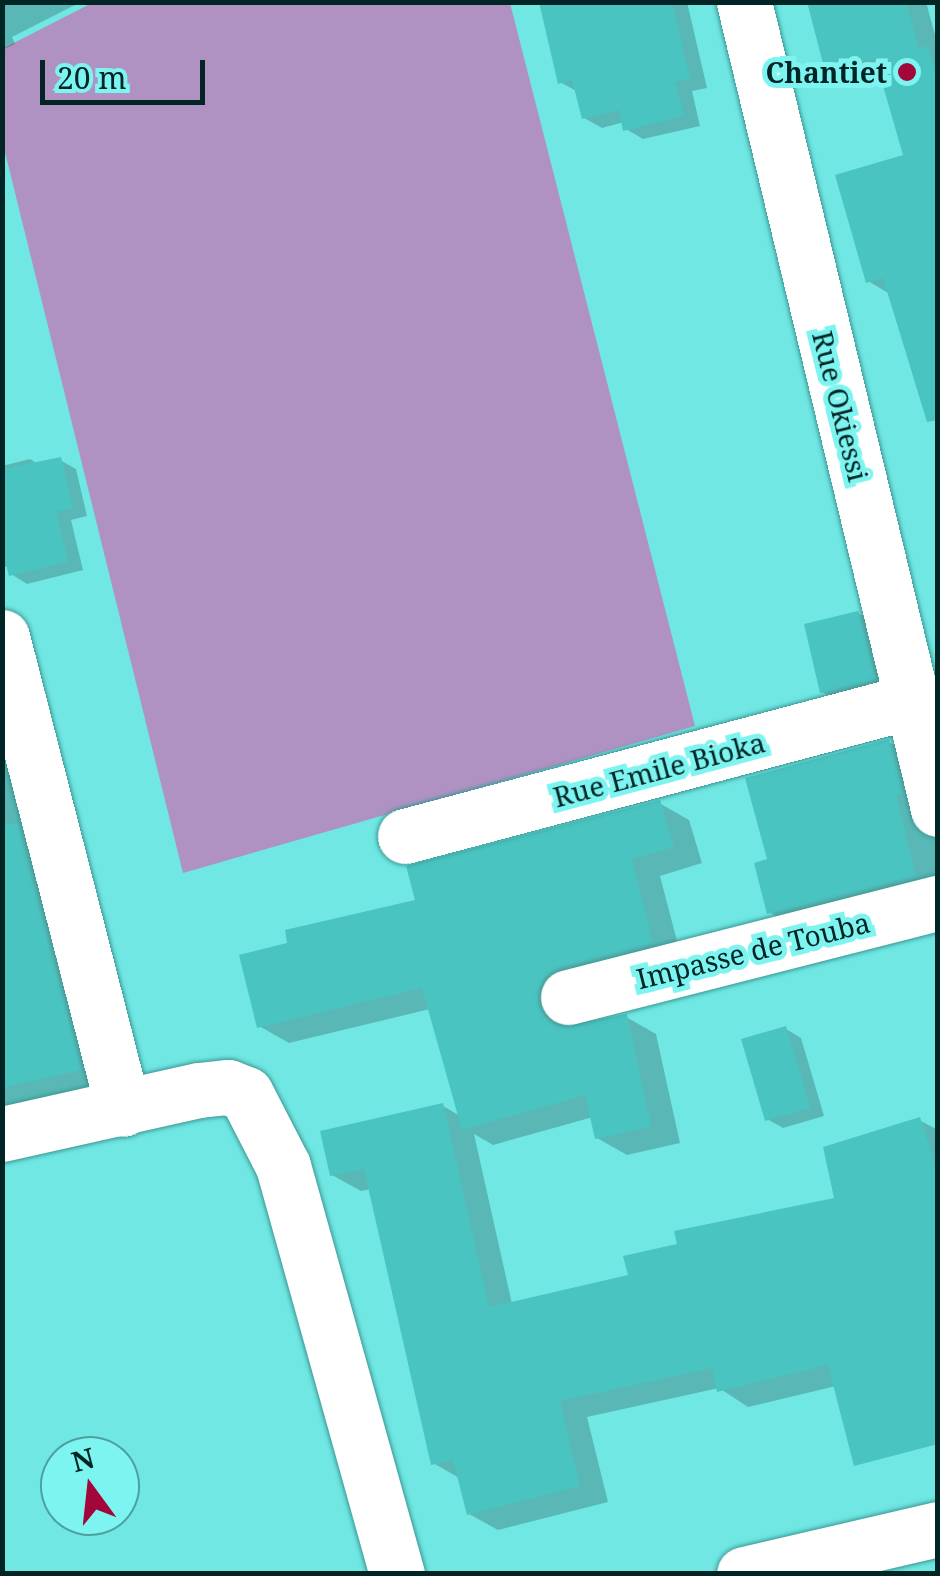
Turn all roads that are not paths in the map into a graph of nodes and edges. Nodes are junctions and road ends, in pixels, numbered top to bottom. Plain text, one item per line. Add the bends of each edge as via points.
1 (744, 2) edge
2 (2, 637) edge
3 (912, 701) junction
4 (938, 808) edge
5 (406, 836) dead end
6 (938, 903) edge
7 (568, 997) dead end
8 (124, 1109) junction
9 (2, 1134) edge
10 (938, 1528) edge
11 (397, 1574) edge
12 (744, 1574) edge

1 - 3 street, Rue Okiessi
2 - 8 street
3 - 4 street, Rue Okiessi
3 - 5 street, Rue Emile Bioka
6 - 7 street, Impasse de Touba
8 - 9 street
8 - 11 street via 228,1088 246,1094 258,1112 283,1166
10 - 12 street

